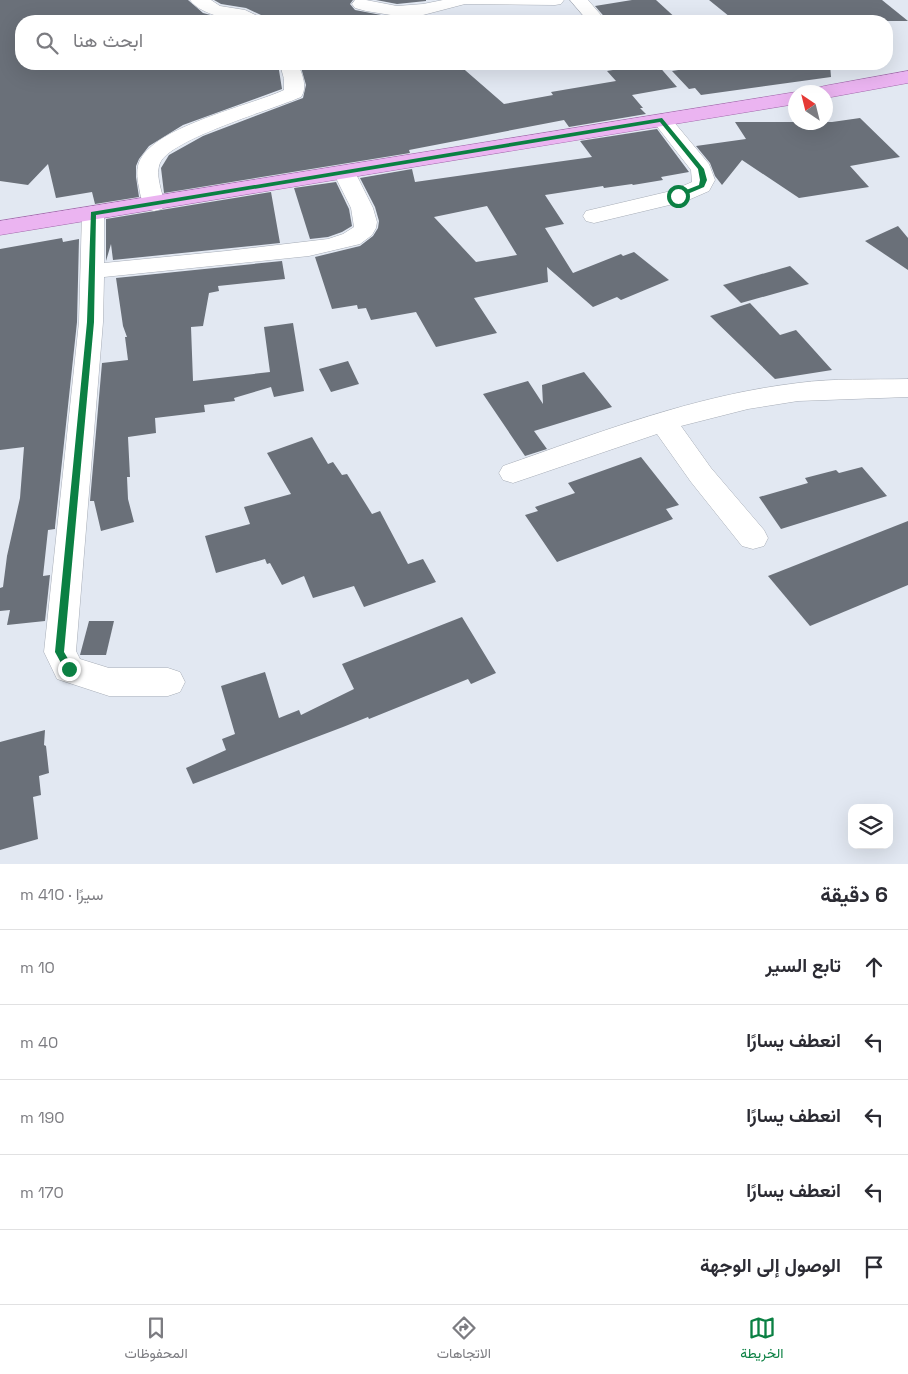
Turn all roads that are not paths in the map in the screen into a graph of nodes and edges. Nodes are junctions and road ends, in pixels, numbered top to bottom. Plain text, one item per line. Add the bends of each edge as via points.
1 (199, 0) edge
2 (460, 0) edge
3 (469, 0) edge
4 (555, 0) edge
5 (579, 0) edge
6 (361, 4) dead end
7 (241, 15) edge
8 (592, 15) edge
9 (291, 70) edge
10 (908, 77) edge
11 (833, 90) edge
12 (788, 99) edge
13 (662, 120) junction
14 (344, 172) junction
15 (154, 204) junction
16 (93, 213) junction
17 (594, 216) dead end
18 (0, 228) edge
19 (92, 271) junction
20 (908, 388) edge
21 (662, 421) junction
22 (513, 473) dead end
23 (753, 538) dead end
24 (168, 682) dead end

1 - 7 street via 215,10
2 - 6 street via 400,12 374,10
3 - 4 street
5 - 8 street
9 - 15 street via 294,93 207,126 160,149 151,159 148,171
10 - 11 main road
12 - 13 main road
13 - 14 main road
13 - 17 street via 701,169 704,180 701,186 678,196
14 - 15 main road
14 - 19 street via 366,221 364,229 347,241 213,261
15 - 16 main road
16 - 18 main road
16 - 19 street
19 - 24 street via 90,331 60,652 69,669 109,682
20 - 21 street via 782,394
21 - 22 street
21 - 23 street

